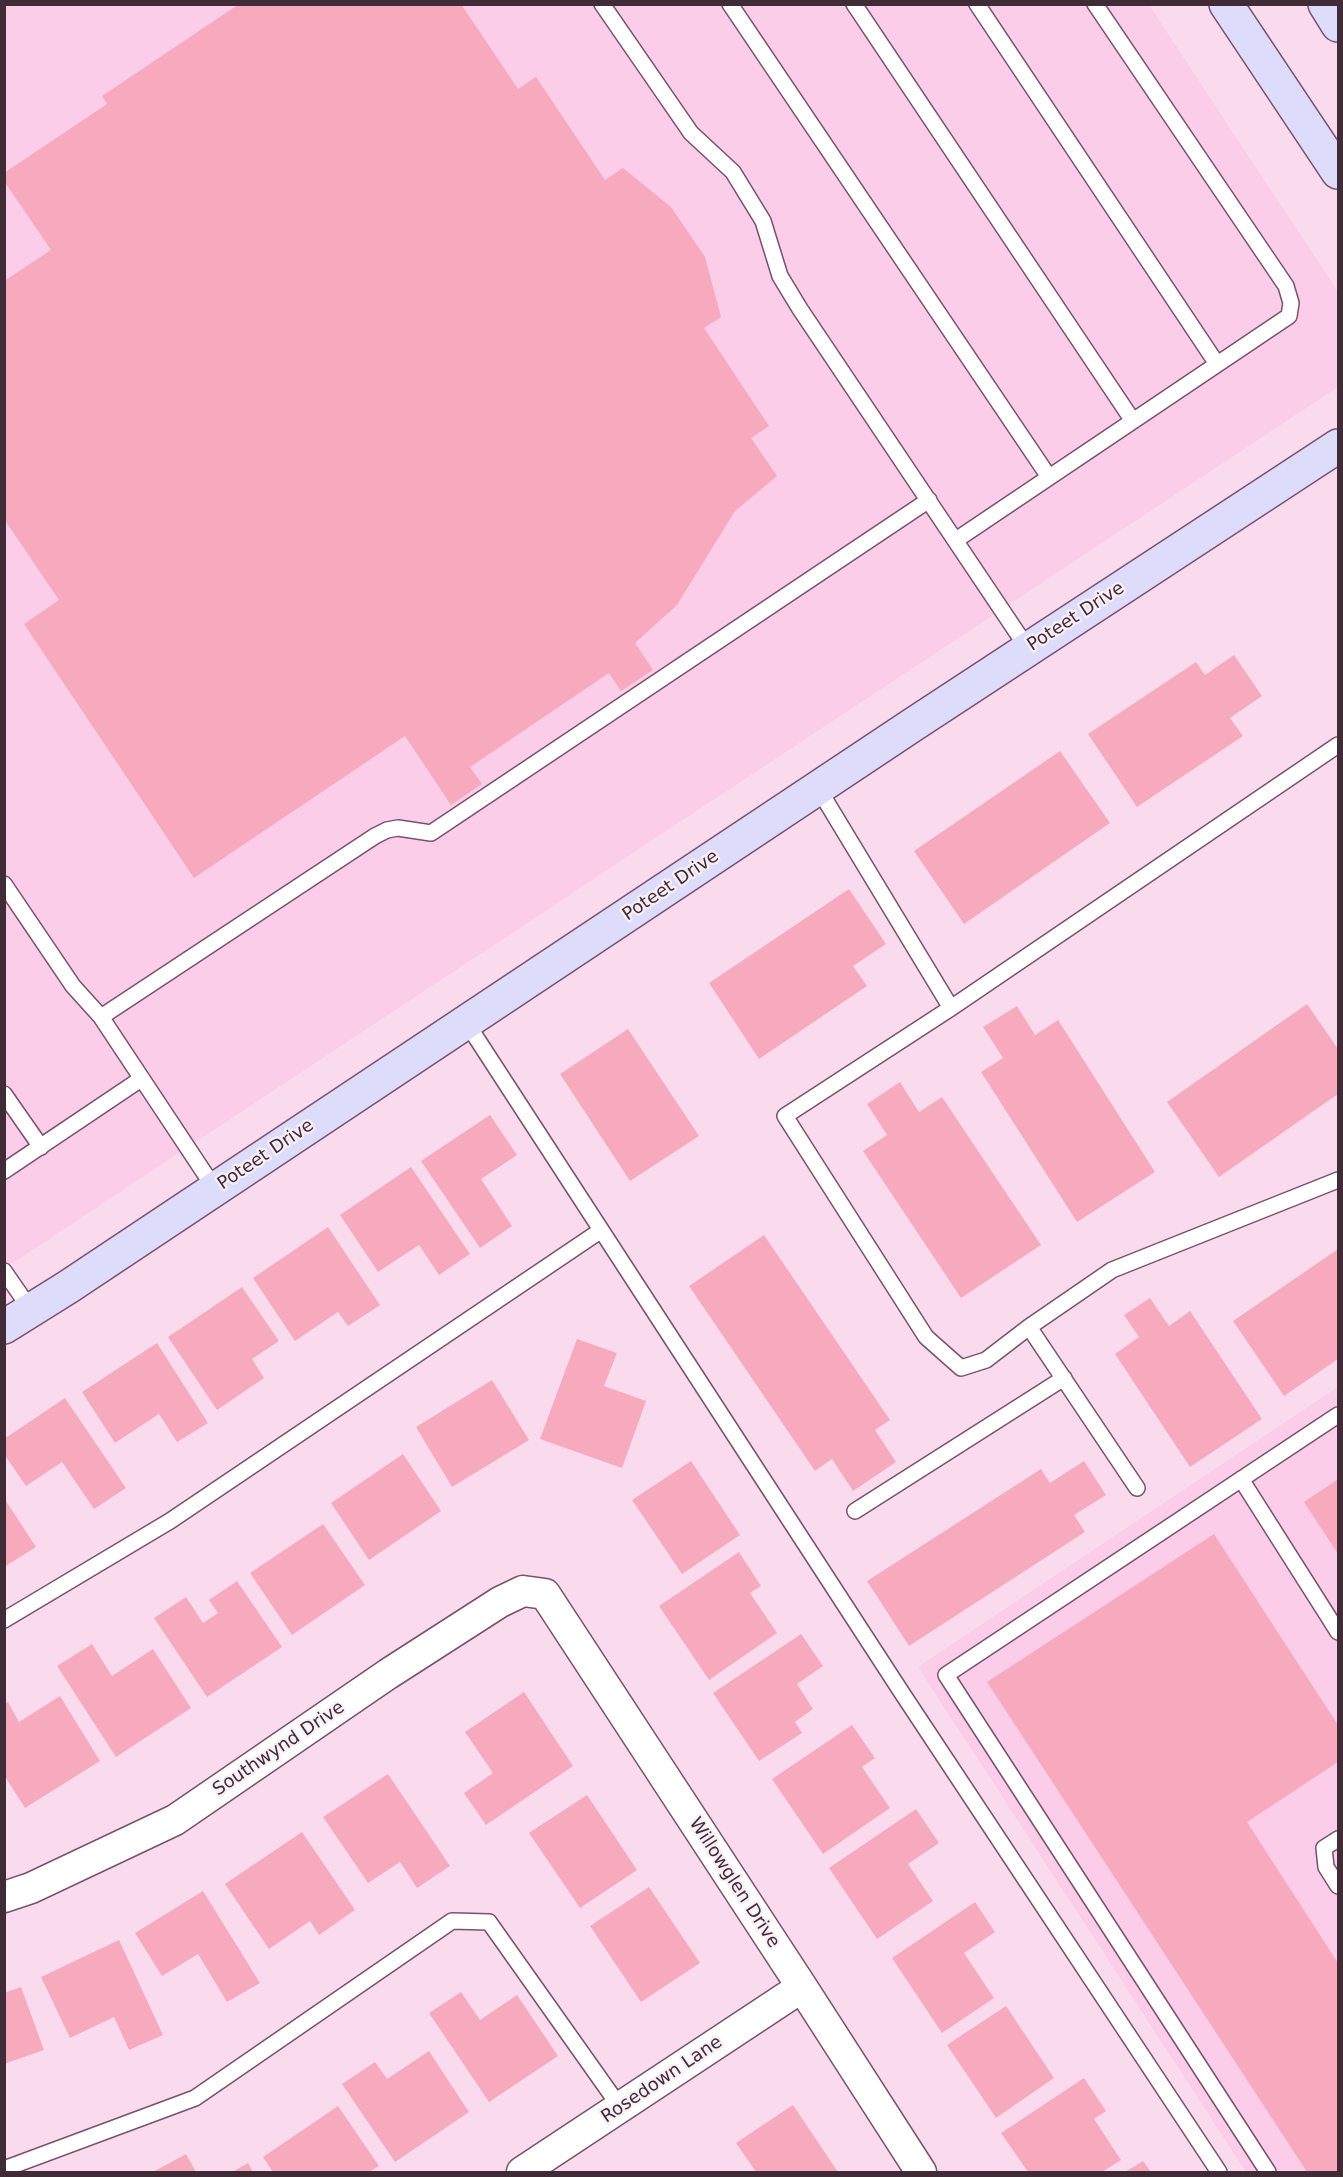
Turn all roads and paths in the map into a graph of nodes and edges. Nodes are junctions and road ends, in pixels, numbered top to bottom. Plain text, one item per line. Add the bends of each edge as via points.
1 (602, 4) edge
2 (730, 4) edge
3 (854, 4) edge
4 (976, 4) edge
5 (1095, 4) edge
6 (1226, 4) edge
7 (1325, 4) edge
8 (1338, 25) edge
9 (1338, 172) edge
10 (1217, 364) junction
11 (1133, 421) junction
12 (1338, 446) edge
13 (1049, 477) junction
14 (929, 500) junction
15 (956, 540) junction
16 (1028, 649) junction
17 (1338, 745) edge
18 (818, 788) junction
19 (4, 884) edge
20 (951, 1008) junction
21 (101, 1017) junction
22 (466, 1022) junction
23 (141, 1079) junction
24 (4, 1094) edge
25 (41, 1147) junction
26 (4, 1172) edge
27 (1338, 1180) edge
28 (215, 1189) junction
29 (600, 1231) junction
30 (4, 1271) edge
31 (18, 1318) edge
32 (1029, 1327) junction
33 (1064, 1378) junction
34 (1338, 1415) edge
35 (1242, 1479) junction
36 (1137, 1488) dead end
37 (855, 1511) dead end
38 (545, 1594) joint
39 (4, 1620) edge
40 (1338, 1632) edge
41 (1338, 1839) edge
42 (1338, 1886) edge
43 (4, 1897) edge
44 (802, 1987) junction
45 (620, 2107) junction
46 (4, 2169) edge
47 (522, 2172) edge
48 (921, 2172) edge
49 (1219, 2172) edge
50 (1268, 2172) edge

1 - 14 lane via 691,132 733,172 763,221 780,276
2 - 13 lane
3 - 11 lane
4 - 10 lane
5 - 10 lane via 1286,286 1291,303 1289,316
6 - 9 street
7 - 8 street
10 - 11 lane
11 - 13 lane
12 - 16 street, Poteet Drive
13 - 15 lane
14 - 15 lane
14 - 21 lane via 431,833 398,828 375,836
15 - 16 lane
16 - 18 street, Poteet Drive
17 - 20 lane
18 - 20 lane
18 - 22 street, Poteet Drive
19 - 21 lane via 73,986
20 - 32 lane via 785,1116 927,1337 961,1368 986,1360
21 - 23 lane
22 - 28 street, Poteet Drive
22 - 29 lane
23 - 25 lane
23 - 28 lane
24 - 25 lane
25 - 26 lane
27 - 32 lane via 1112,1270
28 - 31 street, Poteet Drive
29 - 39 lane via 170,1521
29 - 49 lane
30 - 31 lane
32 - 33 lane
33 - 36 lane
33 - 37 lane
34 - 35 lane
35 - 40 lane
35 - 50 lane via 946,1675
38 - 43 street, Southwynd Drive via 523,1591 500,1602 174,1820
38 - 44 street, Willowglen Drive
41 - 42 lane via 1324,1848 1326,1867
44 - 45 street, Rosedown Lane
44 - 48 street, Willowglen Drive
45 - 46 lane via 489,1922 452,1921 195,2098
45 - 47 street, Rosedown Lane

